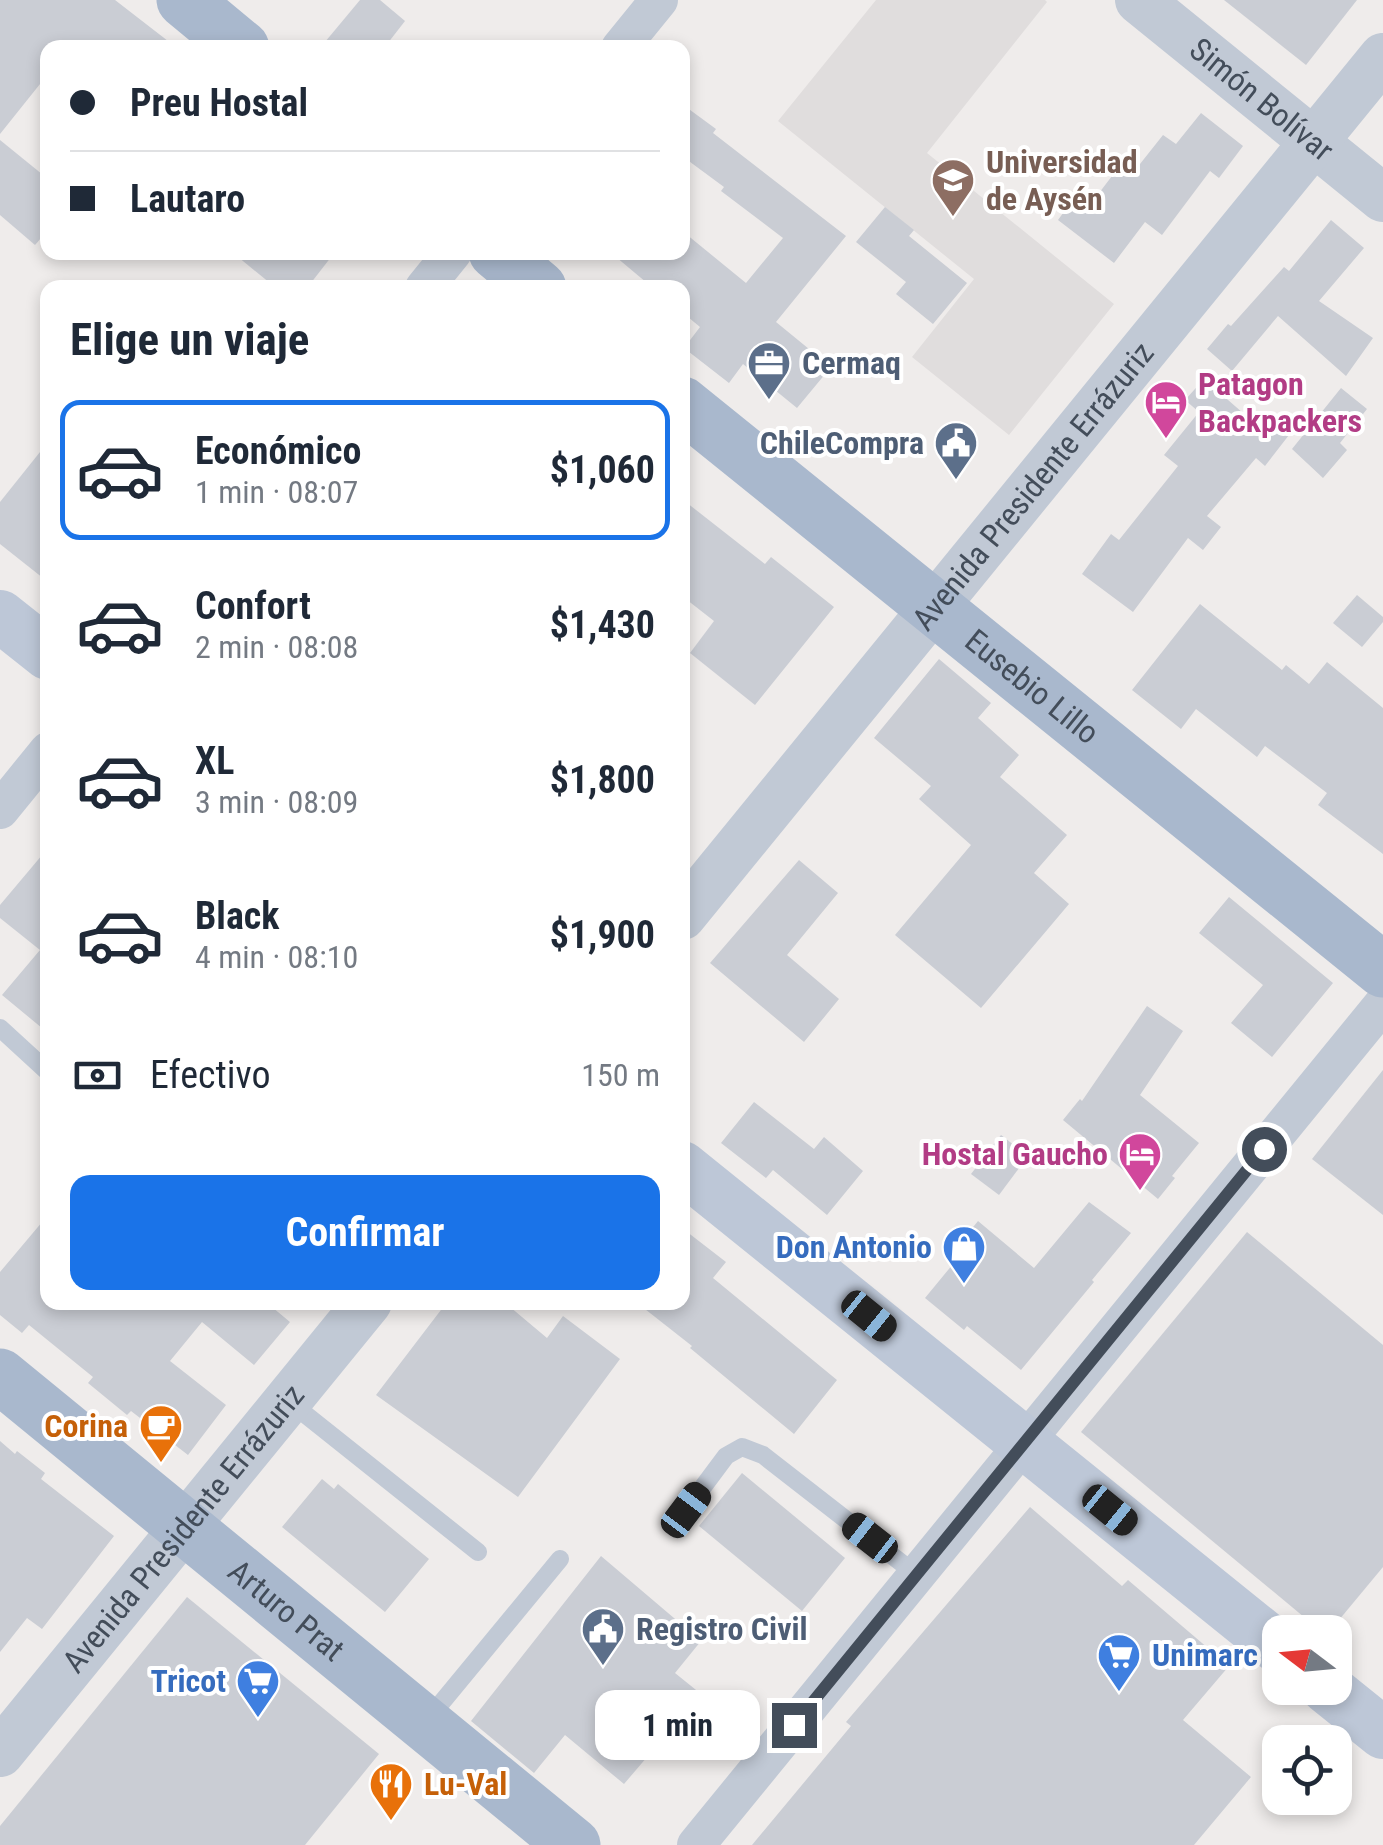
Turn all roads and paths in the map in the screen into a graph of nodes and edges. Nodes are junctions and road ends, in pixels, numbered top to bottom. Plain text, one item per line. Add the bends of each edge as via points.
1 (184, 0) edge
2 (659, 0) edge
3 (1139, 0) edge
4 (232, 40) edge
5 (626, 40) edge
6 (1383, 57) edge
7 (1314, 142) junction
8 (1383, 198) edge
9 (447, 260) edge
10 (506, 260) edge
11 (430, 280) edge
12 (529, 280) edge
13 (690, 410) edge
14 (935, 608) junction
15 (0, 616) edge
16 (40, 648) edge
17 (40, 761) edge
18 (0, 810) edge
19 (690, 906) edge
20 (1383, 970) edge
21 (1383, 1004) edge
22 (0, 1028) edge
23 (40, 1065) edge
24 (690, 1173) edge
25 (361, 1310) edge
26 (0, 1376) edge
27 (288, 1400) junction
28 (1024, 1441) junction
29 (686, 1510) dead end
30 (185, 1526) junction
31 (478, 1552) dead end
32 (560, 1559) dead end
33 (917, 1575) junction
34 (1262, 1634) edge
35 (1348, 1705) edge
36 (424, 1723) junction
37 (1383, 1733) edge
38 (0, 1753) edge
39 (573, 1845) edge
40 (696, 1845) edge

1 - 4 main road
2 - 5 street
3 - 7 street, Simón Bolívar
6 - 7 street, Avenida Presidente Errázuriz
7 - 8 street, Simón Bolívar
7 - 14 street, Avenida Presidente Errázuriz
9 - 11 street
10 - 12 main road
13 - 14 main road, Eusebio Lillo
14 - 19 street, Avenida Presidente Errázuriz
14 - 20 main road, Eusebio Lillo
15 - 16 main road
17 - 18 street
21 - 28 street
22 - 23 lane
24 - 28 main road
25 - 27 street, Avenida Presidente Errázuriz
26 - 30 main road, Arturo Prat
27 - 30 street, Avenida Presidente Errázuriz
27 - 31 lane
28 - 33 street
28 - 34 main road
29 - 33 lane via 726,1456 742,1447 764,1455
30 - 36 main road, Arturo Prat
30 - 38 street, Avenida Presidente Errázuriz
32 - 36 lane
33 - 40 street
35 - 37 main road
36 - 39 main road, Arturo Prat

